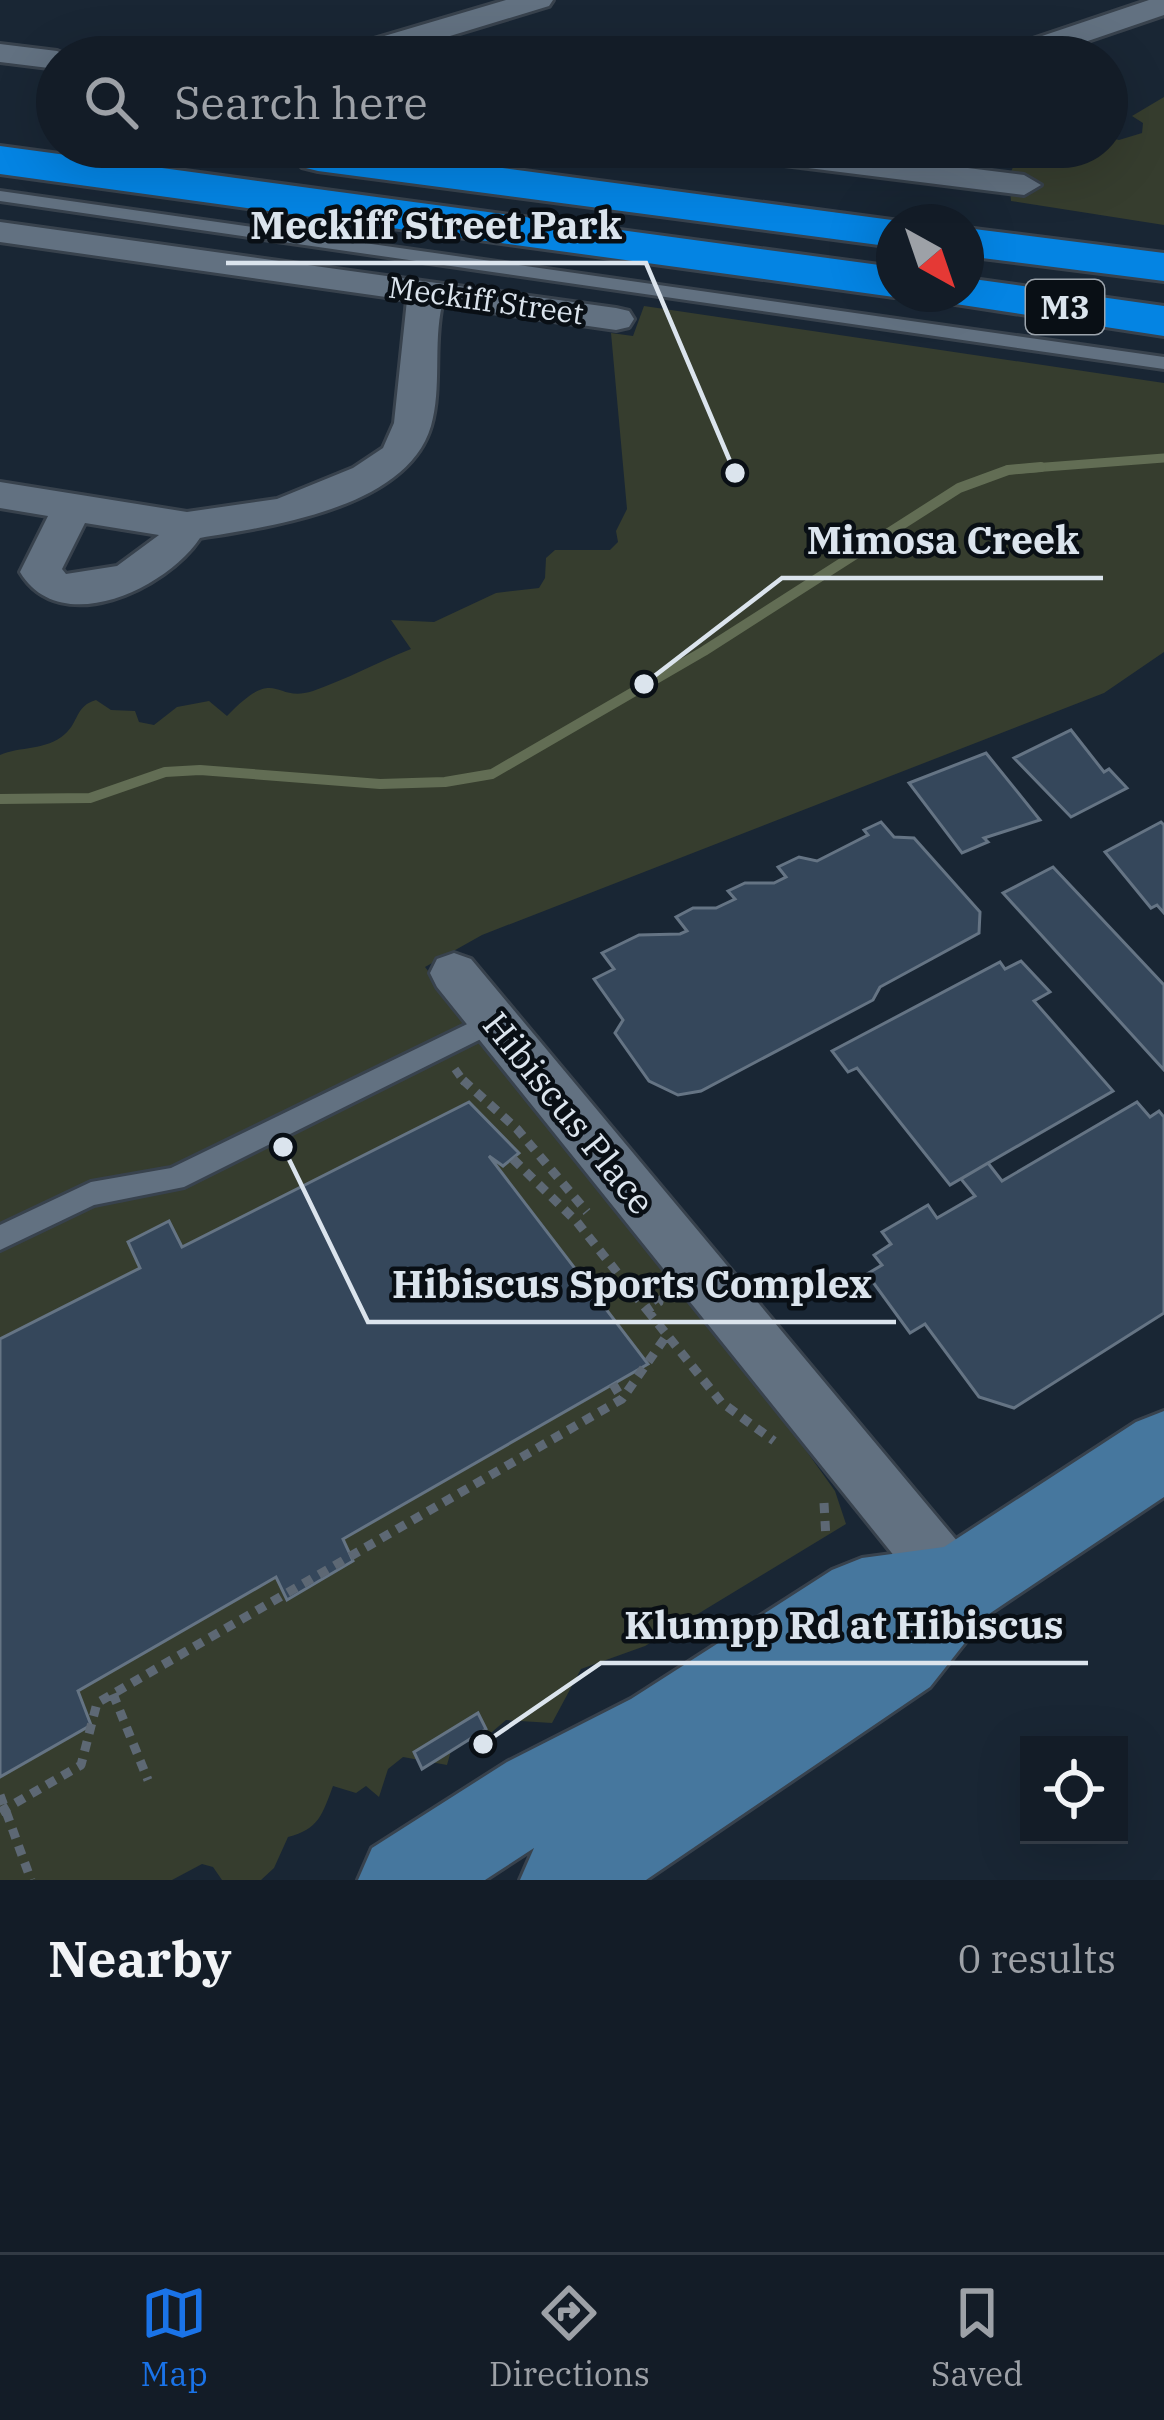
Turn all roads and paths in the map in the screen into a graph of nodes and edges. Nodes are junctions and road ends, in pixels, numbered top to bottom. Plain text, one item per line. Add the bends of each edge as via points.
1 (538, 0) edge
2 (1164, 5) edge
3 (418, 36) edge
4 (1073, 36) edge
5 (0, 53) edge
6 (36, 57) edge
7 (0, 160) edge
8 (36, 165) edge
9 (59, 168) edge
10 (402, 168) edge
11 (904, 168) edge
12 (1024, 185) dead end
13 (0, 196) edge
14 (876, 231) edge
15 (0, 232) edge
16 (984, 244) edge
17 (1164, 267) edge
18 (876, 280) edge
19 (428, 292) junction
20 (984, 295) edge
21 (616, 319) dead end
22 (1164, 321) edge
23 (1164, 363) edge
24 (0, 495) edge
25 (73, 507) junction
26 (187, 526) junction
27 (454, 973) dead end
28 (494, 1022) junction
29 (441, 1048) junction
30 (513, 1159) dead end
31 (590, 1215) dead end
32 (0, 1238) edge
33 (645, 1285) dead end
34 (647, 1310) junction
35 (667, 1335) junction
36 (613, 1384) dead end
37 (622, 1399) junction
38 (1164, 1450) edge
39 (789, 1452) dead end
40 (818, 1493) dead end
41 (826, 1539) dead end
42 (958, 1587) junction
43 (113, 1694) junction
44 (148, 1780) dead end
45 (0, 1795) edge
46 (3, 1811) edge
47 (31, 1880) edge
48 (404, 1880) edge
49 (566, 1880) edge

1 - 3 street
2 - 4 street
5 - 6 street
7 - 8 highway
9 - 18 highway
10 - 14 highway
11 - 12 street
13 - 23 lane
15 - 19 street, Meckiff Street
16 - 17 highway, M3
19 - 21 street, Meckiff Street
19 - 26 street via 413,423 399,455 368,477 284,511
20 - 22 highway, M3
24 - 25 street
25 - 26 street
25 - 26 street via 40,572 56,589 83,590 151,568 171,554
27 - 28 street, Hibiscus Place
28 - 29 lane
28 - 42 street, Hibiscus Place
29 - 31 path via 473,1093 517,1129
29 - 32 lane via 175,1179 91,1194
30 - 34 path via 578,1222
33 - 34 path via 659,1302
34 - 35 path
35 - 37 path
35 - 39 path via 749,1428
36 - 37 path
37 - 43 path
38 - 42 main road
40 - 41 path
42 - 48 main road via 862,1600 662,1730 538,1793
42 - 49 main road via 900,1657
43 - 44 path
43 - 46 path via 97,1703 81,1765
45 - 46 path
46 - 47 path

